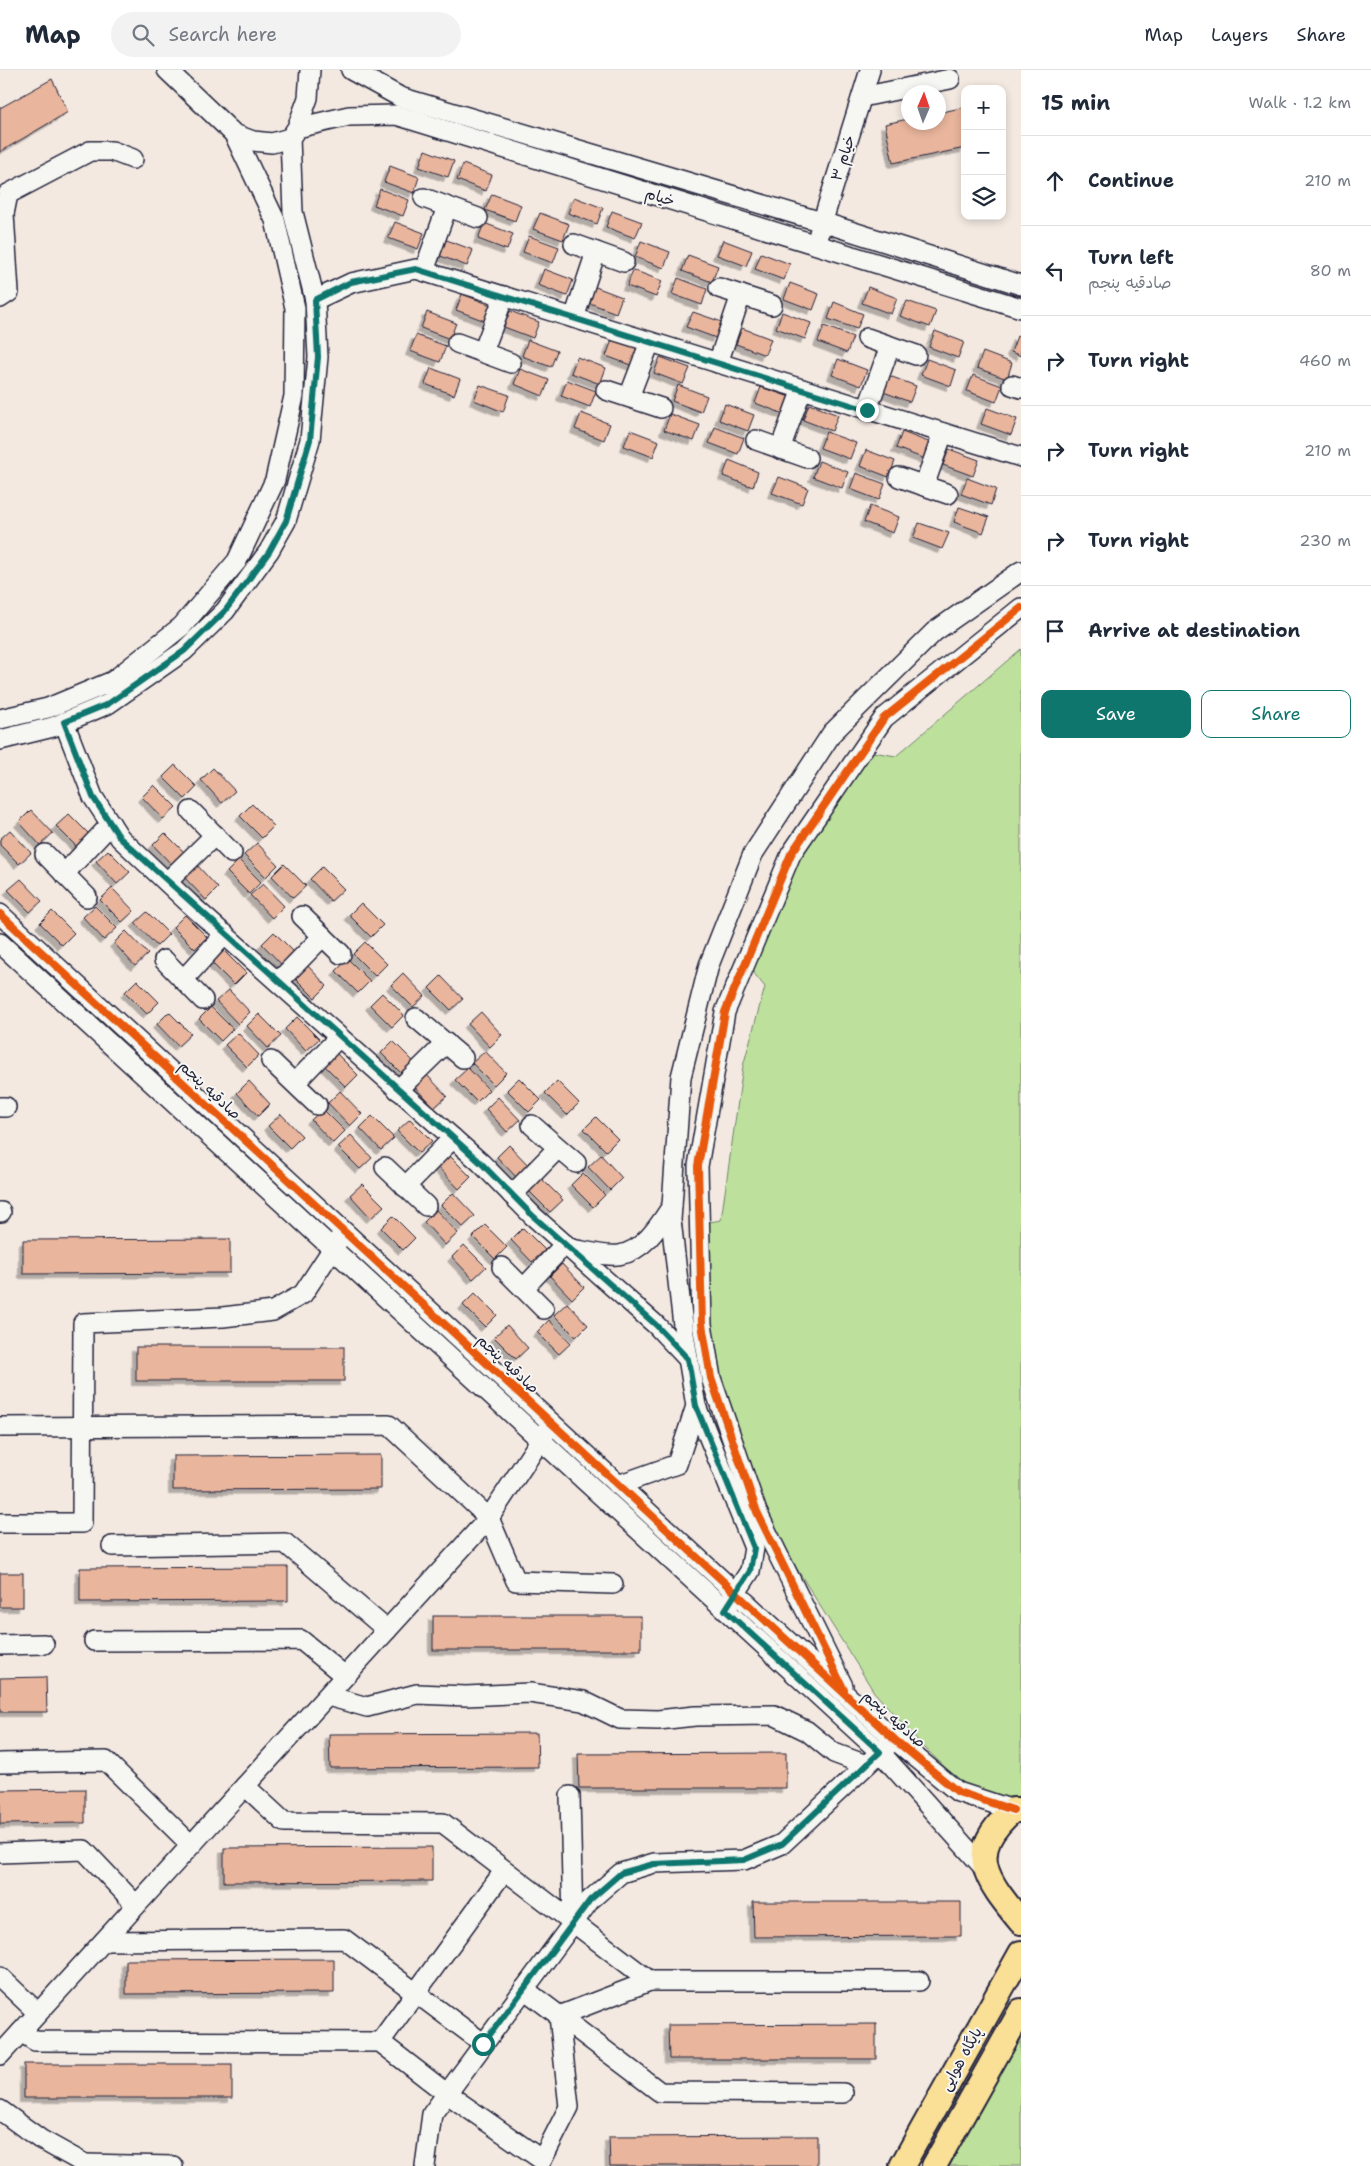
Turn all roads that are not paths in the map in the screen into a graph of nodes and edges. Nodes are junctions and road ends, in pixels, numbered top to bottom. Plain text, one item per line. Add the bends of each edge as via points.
1 (167, 70) edge
2 (310, 70) edge
3 (351, 70) edge
4 (870, 70) edge
5 (950, 79) dead end
6 (862, 97) junction
7 (398, 106) junction
8 (293, 133) junction
9 (234, 134) junction
10 (132, 159) dead end
11 (424, 198) dead end
12 (447, 207) junction
13 (293, 212) junction
14 (478, 218) dead end
15 (275, 220) junction
16 (822, 222) junction
17 (574, 244) dead end
18 (815, 246) junction
19 (596, 252) junction
20 (624, 262) dead end
21 (424, 271) junction
22 (1021, 284) edge
23 (719, 288) dead end
24 (741, 295) junction
25 (504, 296) junction
26 (0, 298) edge
27 (315, 300) junction
28 (772, 305) dead end
29 (1021, 308) edge
30 (574, 318) junction
31 (867, 338) dead end
32 (650, 342) junction
33 (457, 343) dead end
34 (890, 346) junction
35 (483, 352) junction
36 (916, 355) dead end
37 (511, 363) dead end
38 (718, 363) junction
39 (802, 389) junction
40 (606, 390) dead end
41 (629, 398) junction
42 (661, 408) dead end
43 (867, 410) junction
44 (943, 433) junction
45 (756, 440) dead end
46 (780, 449) junction
47 (1020, 454) edge
48 (807, 458) dead end
49 (899, 477) dead end
50 (924, 486) junction
51 (948, 494) dead end
52 (250, 538) junction
53 (269, 552) junction
54 (1021, 571) edge
55 (1021, 608) edge
56 (0, 719) edge
57 (64, 722) junction
58 (0, 740) edge
59 (191, 811) dead end
60 (111, 824) junction
61 (215, 835) junction
62 (764, 837) junction
63 (232, 853) dead end
64 (45, 854) dead end
65 (791, 854) junction
66 (64, 874) junction
67 (167, 882) junction
68 (87, 896) dead end
69 (0, 914) edge
70 (302, 916) dead end
71 (225, 934) junction
72 (323, 936) junction
73 (0, 943) edge
74 (341, 954) dead end
75 (164, 960) dead end
76 (183, 980) junction
77 (278, 982) junction
78 (203, 1000) dead end
79 (416, 1018) dead end
80 (339, 1037) junction
81 (446, 1043) junction
82 (463, 1058) dead end
83 (272, 1061) dead end
84 (294, 1083) junction
85 (398, 1090) junction
86 (317, 1104) dead end
87 (532, 1125) dead end
88 (453, 1138) junction
89 (558, 1148) junction
90 (576, 1163) dead end
91 (385, 1167) dead end
92 (405, 1187) junction
93 (512, 1195) junction
94 (426, 1206) dead end
95 (672, 1206) junction
96 (345, 1233) junction
97 (569, 1246) junction
98 (332, 1248) junction
99 (502, 1268) dead end
100 (524, 1288) junction
101 (544, 1308) dead end
102 (688, 1359) junction
103 (696, 1406) junction
104 (552, 1423) junction
105 (0, 1427) edge
106 (82, 1428) junction
107 (540, 1440) junction
108 (618, 1485) junction
109 (489, 1518) junction
110 (0, 1523) edge
111 (112, 1546) dead end
112 (613, 1584) dead end
113 (735, 1593) junction
114 (725, 1610) junction
115 (387, 1630) junction
116 (94, 1641) dead end
117 (44, 1644) dead end
118 (0, 1645) edge
119 (345, 1676) junction
120 (328, 1696) junction
121 (848, 1696) junction
122 (895, 1740) junction
123 (880, 1752) junction
124 (0, 1763) edge
125 (866, 1765) junction
126 (245, 1786) junction
127 (570, 1796) dead end
128 (1017, 1810) edge
129 (191, 1845) junction
130 (0, 1853) edge
131 (985, 1869) junction
132 (504, 1871) junction
133 (136, 1905) junction
134 (1021, 1922) edge
135 (572, 1924) junction
136 (104, 1941) junction
137 (1021, 1953) edge
138 (0, 1977) edge
139 (650, 1981) junction
140 (919, 1981) dead end
141 (524, 1989) junction
142 (416, 1993) junction
143 (1021, 2011) edge
144 (38, 2013) junction
145 (559, 2016) junction
146 (21, 2032) junction
147 (380, 2042) junction
148 (483, 2044) junction
149 (0, 2054) edge
150 (446, 2093) junction
151 (843, 2093) dead end
152 (0, 2110) edge
153 (543, 2164) edge
154 (84, 2165) edge
155 (173, 2166) edge
156 (425, 2166) edge
157 (902, 2166) edge
158 (934, 2166) edge

1 - 9 street
2 - 8 street via 308,98
3 - 7 street, خیام
4 - 6 street, خیام ۳
5 - 6 street
6 - 16 street, خیام ۳
7 - 8 street, خیام via 349,116
7 - 16 street, خیام
7 - 18 street, خیام
8 - 9 street, خیام via 272,144
8 - 13 street
9 - 15 street
10 - 26 street via 112,151 90,151 8,194 4,214 8,292
11 - 12 street
12 - 14 street
12 - 21 street
13 - 15 street
13 - 27 street
15 - 52 street via 294,308 294,396 275,480
16 - 18 street, خیام ۳
16 - 22 street, خیام
17 - 19 street
18 - 29 street, خیام
19 - 20 street
19 - 30 street
21 - 25 street
21 - 27 street via 416,269 351,282
23 - 24 street
24 - 28 street
24 - 38 street
25 - 30 street
25 - 35 street
27 - 53 street via 318,357 310,440 286,521
30 - 32 street
31 - 34 street
32 - 38 street
32 - 41 street
33 - 35 street
34 - 36 street
34 - 43 street
35 - 37 street
38 - 39 street
39 - 43 street
39 - 46 street
40 - 41 street
41 - 42 street
43 - 44 street
44 - 47 street
44 - 50 street
45 - 46 street
46 - 48 street
49 - 50 street
50 - 51 street
52 - 53 street
52 - 56 street via 237,561 182,626 113,681 48,708
53 - 57 street via 225,611 184,651 108,704
54 - 62 street via 934,632 832,733
55 - 65 street via 884,718
57 - 58 street
57 - 60 street via 93,797
59 - 61 street
60 - 66 street
60 - 67 street via 120,838
61 - 63 street
61 - 67 street
62 - 65 street
62 - 95 street via 753,854 706,974 681,1077
64 - 66 street
65 - 121 street via 725,1012 698,1166 702,1324 711,1378 757,1512
66 - 68 street
67 - 71 street
69 - 96 street, صادقیه پنجم
70 - 72 street
71 - 76 street
71 - 77 street
72 - 74 street
72 - 77 street
73 - 98 street
75 - 76 street
76 - 78 street
77 - 80 street
79 - 81 street
80 - 84 street
80 - 85 street
81 - 82 street
81 - 85 street
83 - 84 street
84 - 86 street
85 - 88 street
87 - 89 street
88 - 92 street
88 - 93 street
89 - 90 street
89 - 93 street
91 - 92 street
92 - 94 street
93 - 97 street
95 - 97 street via 656,1231 618,1255
95 - 102 street via 670,1220
96 - 98 street
96 - 104 street, صادقیه پنجم
97 - 100 street
97 - 102 street via 656,1325
98 - 106 street via 303,1294 273,1311 223,1317 83,1323
98 - 107 street
99 - 100 street
100 - 101 street
102 - 103 street
103 - 108 street via 677,1464
103 - 113 street via 754,1548 750,1571
104 - 107 street
104 - 108 street, صادقیه پنجم
105 - 106 street
106 - 109 street via 389,1425
106 - 110 street via 82,1523
107 - 109 street
107 - 114 street
108 - 113 street, صادقیه پنجم
109 - 112 street via 516,1581
109 - 115 street
111 - 115 street via 285,1543
113 - 114 street
113 - 121 street, صادقیه پنجم
114 - 123 street
115 - 119 street
116 - 119 street via 301,1640
117 - 118 street
119 - 120 street
120 - 125 street via 367,1707 417,1694 530,1693 583,1701 620,1719 774,1715 807,1731 834,1753
120 - 126 street
121 - 122 street, صادقیه پنجم
122 - 123 street
122 - 128 street, صادقیه پنجم via 958,1792
123 - 125 street
123 - 131 street
124 - 129 street via 106,1761
125 - 135 street via 782,1844 744,1860 654,1864 621,1873 590,1900
126 - 129 street
126 - 132 street via 284,1822 443,1823
127 - 135 street
128 - 131 main road via 1001,1820 984,1845
129 - 133 street
130 - 133 street via 84,1850
131 - 134 main road via 1005,1903
132 - 135 street
132 - 142 street
133 - 136 street
135 - 139 street
135 - 141 street
136 - 142 street via 344,1939
136 - 144 street
137 - 157 main road, پایگاه هوایی
138 - 144 street
139 - 140 street
139 - 145 street
141 - 145 street
141 - 148 street
142 - 147 street
142 - 148 street
143 - 158 main road, پایگاه هوایی
144 - 146 street
145 - 151 street via 660,2092
145 - 153 street via 569,2107
146 - 147 street via 35,2041
146 - 149 street
147 - 150 street
148 - 150 street
150 - 153 street
150 - 156 street via 432,2114
152 - 154 street
154 - 155 street

